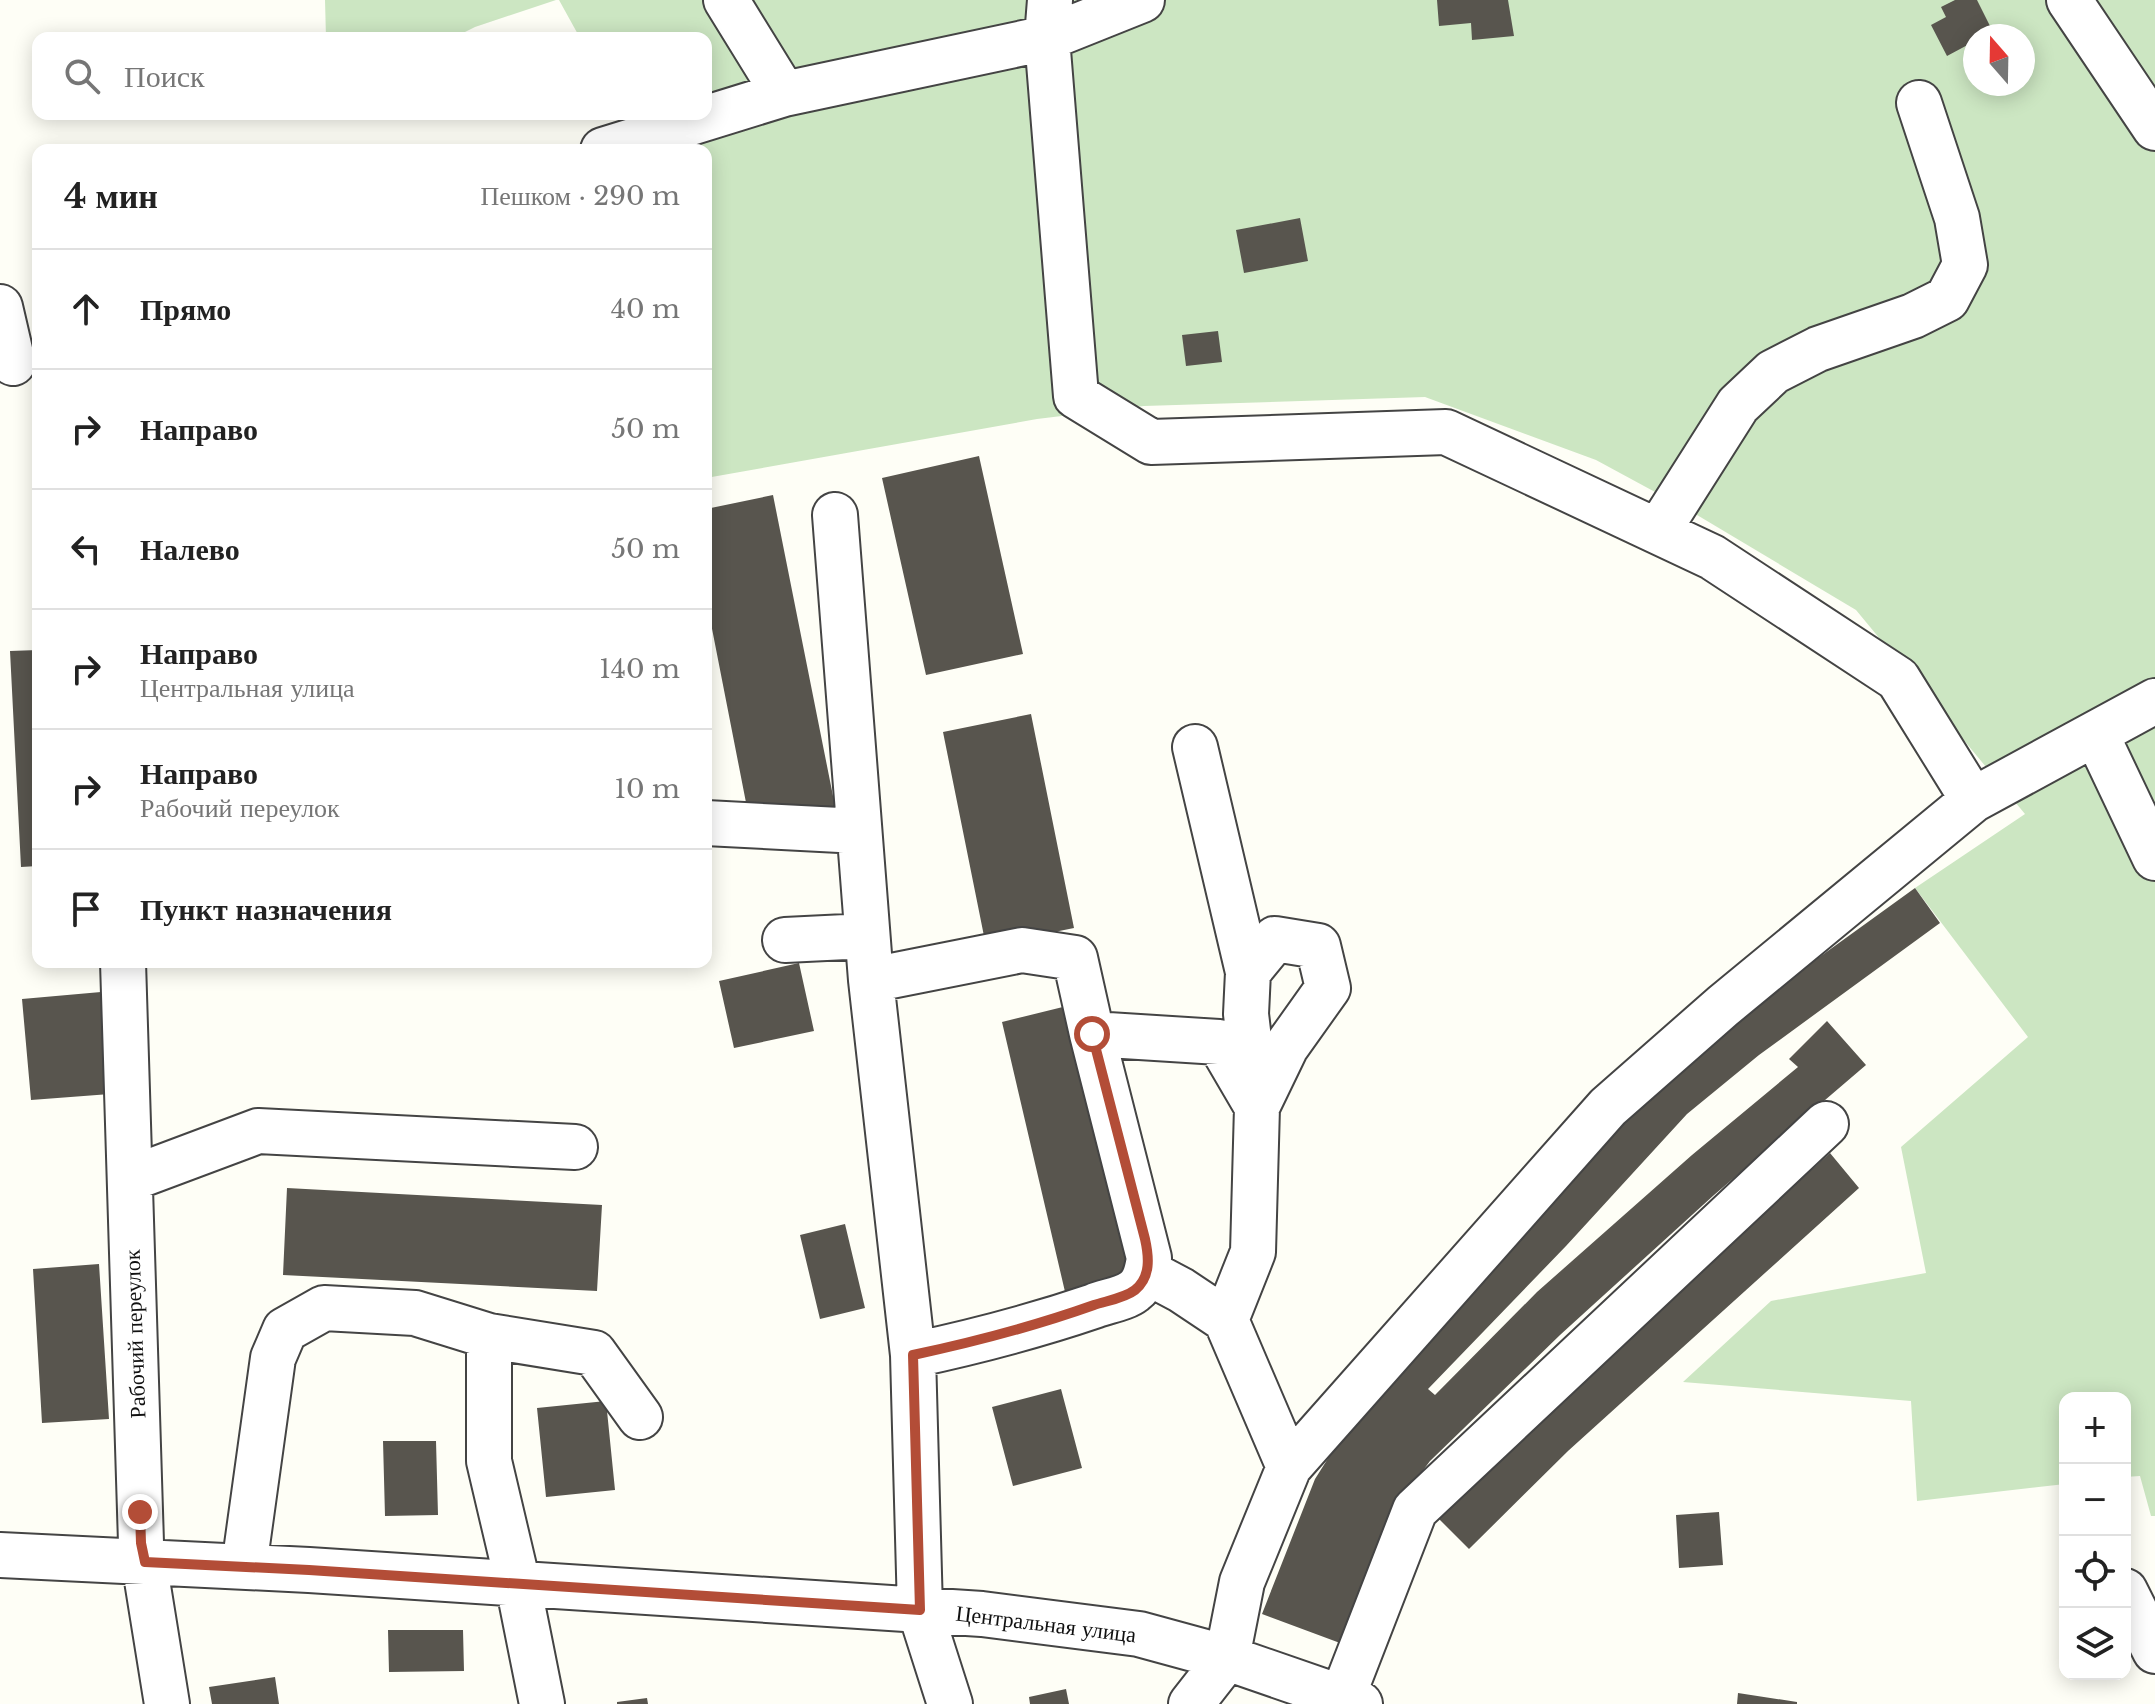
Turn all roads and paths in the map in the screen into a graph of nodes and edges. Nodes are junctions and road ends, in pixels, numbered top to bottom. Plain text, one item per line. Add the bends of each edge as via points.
1 (726, 0) edge
2 (1142, 0) edge
3 (2069, 0) edge
4 (1049, 19) edge
5 (784, 94) junction
6 (1919, 103) dead end
7 (712, 116) edge
8 (700, 120) edge
9 (2155, 128) edge
10 (622, 144) edge
11 (0, 307) edge
12 (17, 365) edge
13 (835, 515) dead end
14 (1658, 531) junction
15 (2155, 701) edge
16 (2096, 734) junction
17 (1195, 747) dead end
18 (1973, 800) junction
19 (712, 823) edge
20 (859, 831) junction
21 (2155, 858) edge
22 (867, 936) junction
23 (785, 940) dead end
24 (123, 968) edge
25 (1248, 972) junction
26 (871, 980) junction
27 (1092, 1034) junction
28 (1257, 1107) junction
29 (1826, 1124) dead end
30 (575, 1147) dead end
31 (130, 1179) junction
32 (1147, 1272) junction
33 (1226, 1320) junction
34 (489, 1336) junction
35 (913, 1355) junction
36 (640, 1417) dead end
37 (1289, 1467) junction
38 (0, 1555) edge
39 (145, 1562) junction
40 (244, 1567) junction
41 (518, 1584) junction
42 (2131, 1603) edge
43 (920, 1610) junction
44 (2155, 1651) edge
45 (1227, 1658) junction
46 (1351, 1701) edge
47 (167, 1704) edge
48 (542, 1704) edge
49 (950, 1704) edge
50 (1191, 1704) edge

1 - 5 street
2 - 4 street
3 - 9 street
4 - 5 street
4 - 14 street via 1076,396 1151,442 1446,432
5 - 7 street
6 - 14 street via 1957,218 1965,265 1947,299 1773,372 1738,405
8 - 10 street
11 - 12 street
13 - 20 street
14 - 18 street via 1712,557 1898,679
15 - 16 street
16 - 18 street
16 - 21 street
17 - 25 street
18 - 37 street via 1608,1107
19 - 20 street
20 - 22 street
22 - 23 street
22 - 26 street
24 - 31 street, Рабочий переулок
25 - 28 street via 1246,1014
25 - 28 street via 1275,939 1318,946 1328,988 1286,1047
26 - 27 street via 1022,950 1075,958
26 - 35 street
27 - 28 street via 1219,1042
27 - 32 street via 1145,1239
28 - 33 street via 1253,1252
29 - 46 street via 1415,1510
30 - 31 street via 258,1131
31 - 39 street, Рабочий переулок
32 - 33 street
32 - 35 street via 1133,1292
33 - 37 street
34 - 36 street via 594,1353
34 - 40 street via 415,1313 324,1308 285,1330 273,1358
34 - 41 street via 489,1461
35 - 43 street
37 - 45 street via 1242,1582
38 - 39 street, Центральная улица
39 - 40 street, Центральная улица
39 - 47 street, Рабочий переулок
40 - 41 street, Центральная улица
41 - 43 street, Центральная улица
41 - 48 street
42 - 44 street
43 - 45 street, Центральная улица via 1139,1634
43 - 49 street
45 - 46 street, Центральная улица
45 - 50 street

